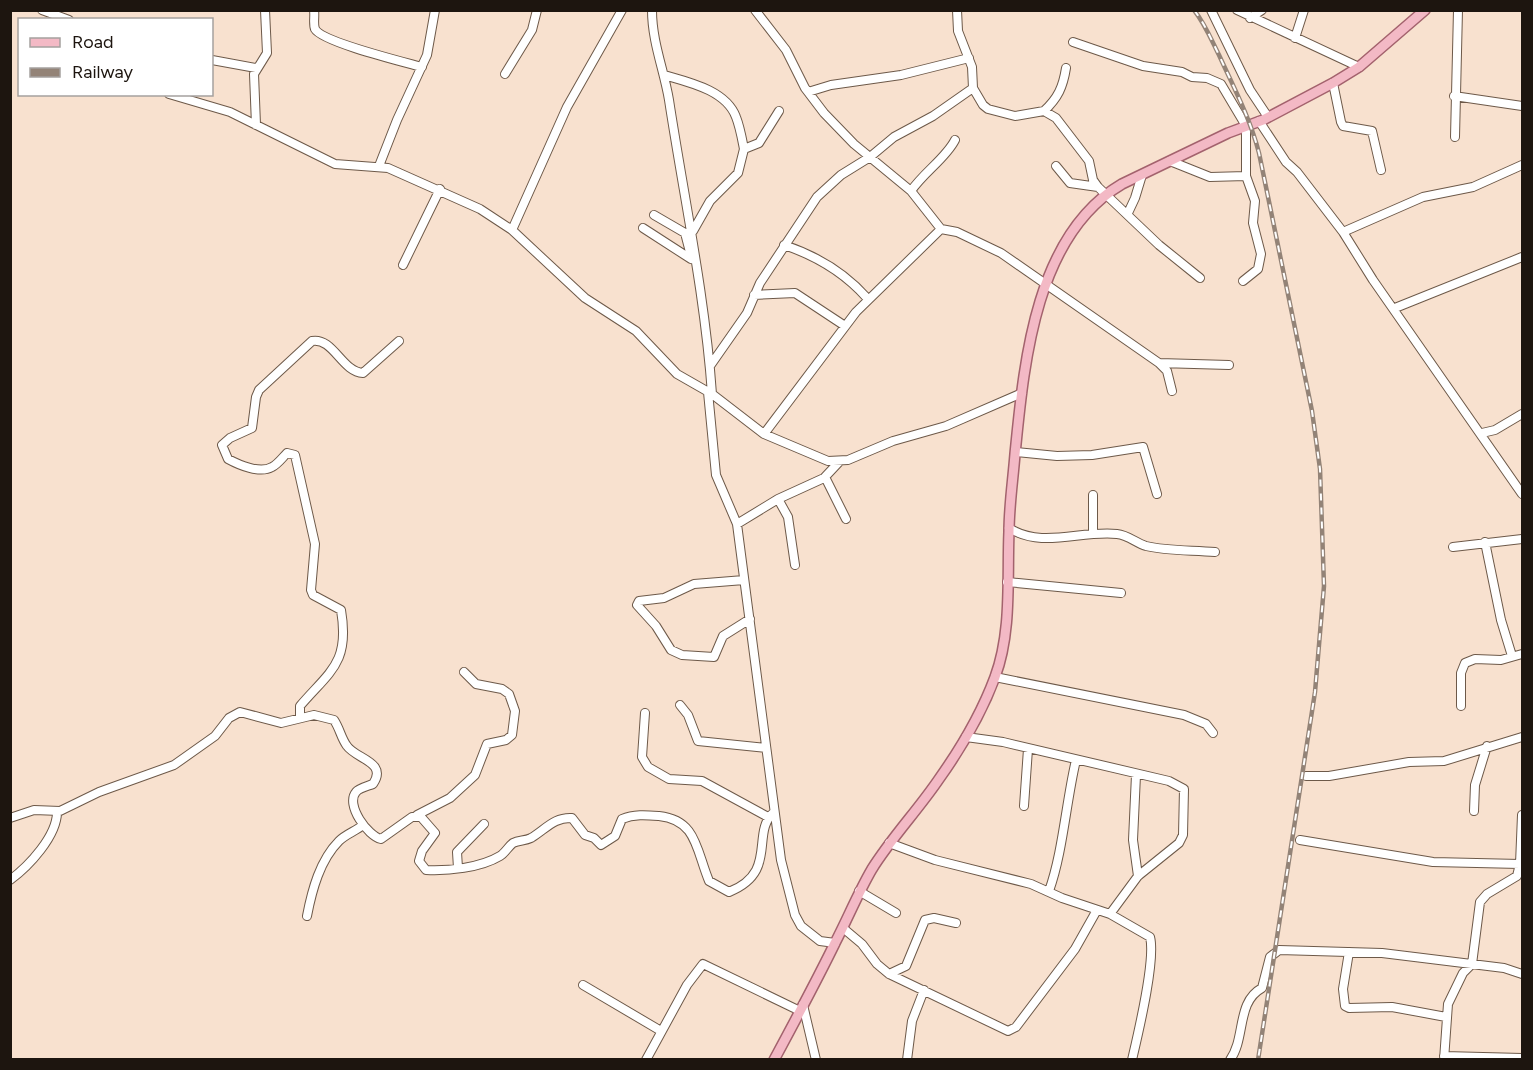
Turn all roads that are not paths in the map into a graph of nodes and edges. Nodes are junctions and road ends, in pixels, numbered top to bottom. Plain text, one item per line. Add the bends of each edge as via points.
1 (42, 10) edge
2 (266, 10) edge
3 (314, 10) edge
4 (435, 10) edge
5 (537, 10) edge
6 (622, 10) edge
7 (652, 10) edge
8 (755, 10) edge
9 (957, 10) edge
10 (1211, 10) edge
11 (1238, 10) edge
12 (1262, 10) edge
13 (1304, 10) edge
14 (1425, 10) edge
15 (1458, 10) edge
16 (64, 18) edge
17 (1250, 18) junction
18 (1295, 38) junction
19 (1073, 42) dead end
20 (969, 58) junction
21 (213, 60) edge
22 (422, 67) junction
23 (1359, 67) junction
24 (256, 68) junction
25 (1066, 68) dead end
26 (505, 74) dead end
27 (664, 75) junction
28 (1333, 83) junction
29 (973, 88) junction
30 (808, 92) junction
31 (176, 96) edge
32 (1454, 96) junction
33 (1522, 106) edge
34 (779, 111) dead end
35 (1044, 111) junction
36 (1264, 119) junction
37 (256, 125) junction
38 (1246, 126) junction
39 (1455, 137) dead end
40 (955, 140) dead end
41 (744, 149) junction
42 (870, 157) junction
43 (1170, 160) junction
44 (1522, 165) edge
45 (379, 166) junction
46 (1056, 166) dead end
47 (1381, 170) dead end
48 (1142, 175) junction
49 (1246, 176) junction
50 (1098, 187) junction
51 (440, 189) junction
52 (911, 191) junction
53 (1106, 193) junction
54 (1128, 213) junction
55 (654, 215) dead end
56 (643, 228) dead end
57 (941, 229) junction
58 (512, 230) junction
59 (693, 231) junction
60 (1343, 232) junction
61 (784, 245) junction
62 (1522, 257) edge
63 (691, 259) junction
64 (403, 265) dead end
65 (699, 276) junction
66 (1200, 278) dead end
67 (1243, 281) dead end
68 (1047, 282) junction
69 (754, 295) junction
70 (867, 298) junction
71 (1395, 308) junction
72 (845, 326) junction
73 (399, 341) dead end
74 (1159, 363) junction
75 (1229, 365) dead end
76 (710, 366) junction
77 (1172, 391) dead end
78 (710, 393) junction
79 (1022, 393) junction
80 (1522, 414) edge
81 (1482, 433) junction
82 (764, 434) junction
83 (1016, 452) junction
84 (839, 462) junction
85 (825, 477) junction
86 (1157, 494) dead end
87 (1522, 494) edge
88 (1093, 495) dead end
89 (778, 499) junction
90 (846, 519) dead end
91 (737, 524) junction
92 (1009, 528) junction
93 (1093, 533) junction
94 (1522, 539) edge
95 (1485, 542) junction
96 (1453, 547) dead end
97 (1215, 552) dead end
98 (795, 565) dead end
99 (744, 580) junction
100 (1007, 582) junction
101 (1121, 593) dead end
102 (750, 619) junction
103 (1522, 654) edge
104 (1512, 656) junction
105 (464, 672) dead end
106 (995, 677) junction
107 (680, 705) dead end
108 (1461, 706) dead end
109 (645, 714) dead end
110 (300, 718) junction
111 (1213, 733) dead end
112 (966, 737) junction
113 (1522, 737) edge
114 (1487, 746) junction
115 (766, 748) junction
116 (1028, 749) junction
117 (1076, 760) junction
118 (1136, 775) junction
119 (1306, 776) dead end
120 (1024, 806) dead end
121 (1474, 811) dead end
122 (57, 812) junction
123 (417, 815) junction
124 (771, 815) junction
125 (1522, 815) edge
126 (10, 818) edge
127 (484, 824) dead end
128 (363, 825) junction
129 (1300, 840) dead end
130 (889, 843) junction
131 (1520, 864) junction
132 (458, 868) junction
133 (1138, 876) junction
134 (10, 880) edge
135 (860, 891) junction
136 (1049, 891) junction
137 (1097, 910) junction
138 (896, 913) dead end
139 (1110, 914) junction
140 (307, 916) dead end
141 (956, 923) dead end
142 (843, 927) junction
143 (835, 943) junction
144 (1349, 952) junction
145 (1472, 964) junction
146 (889, 974) junction
147 (1522, 974) edge
148 (583, 985) dead end
149 (924, 990) junction
150 (802, 1008) junction
151 (1446, 1017) junction
152 (661, 1031) junction
153 (1444, 1058) edge
154 (1522, 1058) edge
155 (646, 1059) edge
156 (774, 1059) edge
157 (816, 1059) edge
158 (907, 1059) edge
159 (1132, 1059) edge
160 (1230, 1059) edge

1 - 16 street
2 - 24 street via 267,53
3 - 22 street via 314,25 319,33 334,41
4 - 22 street via 429,50
5 - 26 street via 532,30
6 - 58 street via 567,106
7 - 27 street via 653,35
8 - 30 street via 786,50
9 - 20 street via 958,31
10 - 36 street
11 - 17 street
12 - 17 street
13 - 18 street
14 - 23 main road
15 - 32 street
17 - 18 street
18 - 23 street
19 - 38 street via 1143,66 1217,81
20 - 29 street
20 - 30 street
21 - 24 street
22 - 45 street
23 - 28 main road
24 - 37 street
25 - 35 street via 1057,98
27 - 41 street via 701,87 728,105 736,115
27 - 59 street via 684,200
28 - 36 main road
28 - 47 street via 1343,126 1372,131
29 - 35 street via 988,109 1015,116
29 - 42 street via 894,137
30 - 42 street
31 - 37 street via 222,109
32 - 33 street
32 - 39 street
34 - 41 street via 759,143
35 - 50 street via 1056,118 1082,152
36 - 38 main road
36 - 60 street via 1286,162
37 - 45 street via 335,164
38 - 43 main road
38 - 49 street
40 - 52 street
41 - 59 street via 738,173 710,201
42 - 52 street
42 - 61 street via 841,175 817,197
43 - 48 main road
43 - 49 street via 1210,177
44 - 60 street via 1473,187 1423,197
45 - 51 street
46 - 50 street via 1070,183
48 - 53 main road
48 - 54 street
49 - 67 street via 1255,201 1253,223 1261,262
50 - 53 street
51 - 58 street
51 - 64 street via 404,256
52 - 57 street
53 - 54 street
53 - 68 main road via 1080,219
54 - 66 street
55 - 63 street via 686,233
56 - 63 street
57 - 68 street via 957,232 1001,253
57 - 70 street
58 - 78 street via 585,298 636,331 677,374
59 - 65 street
60 - 71 street
61 - 69 street
61 - 70 street via 830,265
62 - 71 street
63 - 65 street
65 - 76 street
68 - 74 street
68 - 79 main road via 1031,334
69 - 72 street via 795,293
69 - 76 street via 747,313
70 - 72 street
71 - 81 street
72 - 82 street
73 - 110 street via 363,373 353,370 323,342 312,341 259,390 252,428 222,445 228,459 246,467 267,469 287,453 294,455 315,544 311,590 313,595 341,610 340,659 300,706
74 - 75 street
74 - 77 street via 1167,371
76 - 78 street
78 - 82 street
78 - 91 street via 716,475
79 - 83 main road
79 - 84 street via 946,426 892,441
80 - 81 street
81 - 87 street
82 - 84 street
83 - 86 street via 1092,455 1143,447
83 - 92 main road
84 - 85 street
85 - 89 street
85 - 90 street
88 - 93 street
89 - 91 street
89 - 98 street via 788,517
91 - 99 street
92 - 93 street via 1038,539
92 - 100 main road
93 - 97 street via 1118,534 1154,547
94 - 95 street
95 - 96 street
95 - 104 street
99 - 102 street
99 - 102 street via 694,584 664,598 639,600 637,604 657,626 671,650 703,658 714,657 723,636
100 - 101 street
100 - 106 main road via 1006,622
102 - 115 street
103 - 104 street
104 - 108 street via 1465,663 1461,673
105 - 123 street via 476,684 509,694 515,711 512,735 510,739 487,744 475,775 450,798
106 - 111 street via 1191,717 1206,724
106 - 112 main road
107 - 115 street via 698,741
109 - 124 street via 642,757 648,767 669,779 702,781
110 - 122 street via 281,723 236,712 215,736 174,765
110 - 128 street via 314,715 334,720 350,750 373,764 376,781 358,790 353,798
112 - 116 street
112 - 130 main road
113 - 114 street
114 - 119 street via 1444,761
114 - 121 street via 1476,785
115 - 124 street
116 - 117 street
116 - 120 street
117 - 118 street
117 - 136 street
118 - 133 street via 1133,840
118 - 133 street via 1180,786 1185,795 1179,843
122 - 126 street via 33,810
122 - 134 street via 54,829 33,861
123 - 128 street via 381,839 370,835
123 - 132 street via 434,831 420,855 423,868
124 - 132 street via 758,867 747,883 729,892 709,881 692,834 672,817 622,819 615,836 601,845 585,835 572,818 555,821 514,843 497,858
124 - 143 street via 795,915 811,935
125 - 131 street
127 - 132 street via 458,852
128 - 140 street via 339,841 327,856
129 - 131 street via 1433,862
130 - 135 main road
130 - 136 street via 935,860
131 - 145 street via 1513,880 1480,902
133 - 139 street
135 - 138 street
135 - 142 main road
136 - 137 street
137 - 139 street
137 - 149 street via 1065,963 1012,1030 1001,1030
139 - 159 street via 1145,933 1151,942
141 - 146 street via 925,920 906,966
142 - 143 main road
142 - 146 street
143 - 150 main road
144 - 145 street
144 - 151 street via 1343,988 1345,1006 1392,1006
144 - 160 street via 1274,952 1264,986 1250,997
145 - 147 street
145 - 151 street via 1454,989
146 - 149 street
148 - 152 street
149 - 158 street via 912,1021
150 - 152 street via 703,964
150 - 156 main road
150 - 157 street
151 - 153 street
152 - 155 street
153 - 154 street

